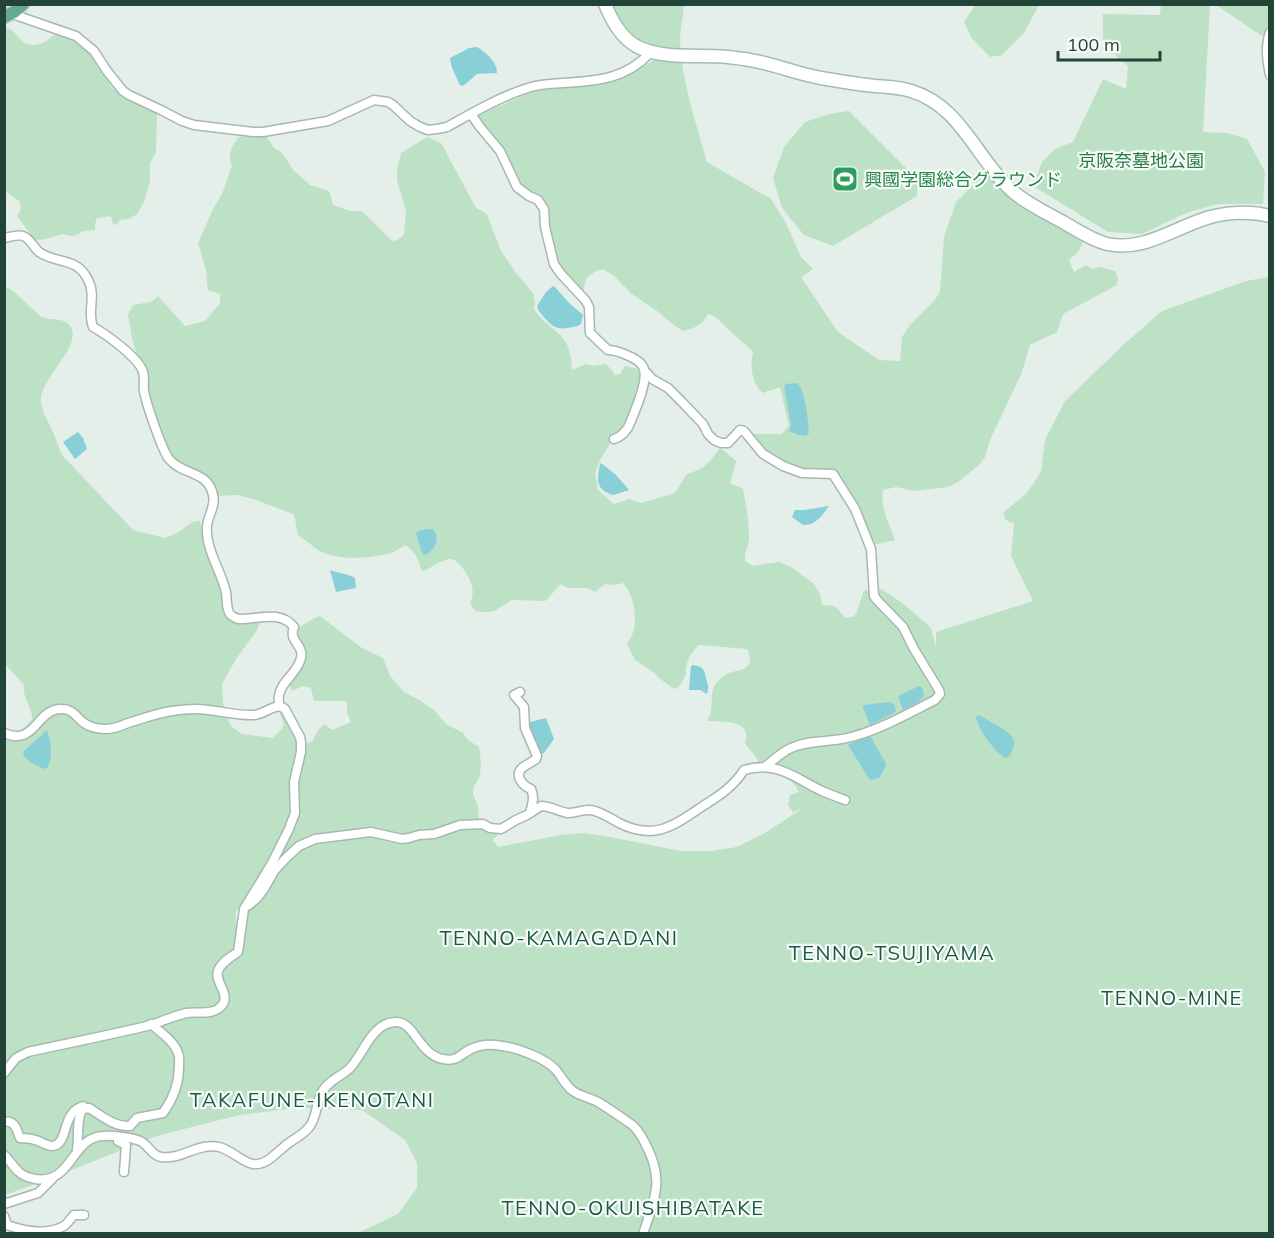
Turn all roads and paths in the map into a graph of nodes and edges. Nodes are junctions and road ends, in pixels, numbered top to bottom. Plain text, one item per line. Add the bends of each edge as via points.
1 (605, 4) edge
2 (14, 11) edge
3 (1269, 32) edge
4 (651, 52) junction
5 (1269, 75) edge
6 (471, 114) junction
7 (1269, 216) edge
8 (4, 238) edge
9 (645, 372) junction
10 (614, 440) dead end
11 (520, 692) dead end
12 (279, 706) junction
13 (4, 732) edge
14 (765, 766) junction
15 (844, 800) dead end
16 (530, 813) junction
17 (244, 909) junction
18 (151, 1024) junction
19 (4, 1073) edge
20 (89, 1108) junction
21 (4, 1122) edge
22 (119, 1137) junction
23 (76, 1153) junction
24 (4, 1155) edge
25 (124, 1172) dead end
26 (54, 1176) junction
27 (4, 1204) edge
28 (84, 1215) dead end
29 (4, 1216) edge
30 (643, 1233) edge

1 - 4 street via 627,39
2 - 6 street via 18,16 76,36 94,51 129,95 194,125 263,132 328,121 374,100 388,102 428,130 447,127
3 - 5 street
4 - 6 street via 616,76 544,83
4 - 7 street via 755,61 817,77 909,90 933,99 1010,189 1095,240 1109,244 1144,244 1207,218 1235,213
6 - 9 street via 501,151 518,187 544,209 554,264 590,307 590,333 608,350 642,364
8 - 12 street via 22,235 39,252 81,269 92,293 93,327 139,364 164,450 175,465 206,480 212,491 207,526 209,547 226,591 229,612 238,619 275,616 293,625 293,638 300,647 301,658 281,690
9 - 10 street via 630,424
9 - 14 street via 668,388 721,444 744,431 763,454 783,466 802,473 833,474 855,509 871,549 874,596 903,627 939,690 935,700 873,730 792,748
11 - 16 street via 514,695 524,707 525,728 537,756 519,774 533,794
12 - 13 street via 255,715 196,709 170,711 107,729 93,728 64,708 46,714 21,736
12 - 17 street via 285,709 301,742 294,782 295,813
14 - 15 street
14 - 16 street via 744,770 734,784 704,806 678,823 652,832 589,809 572,813 540,806
16 - 17 street via 501,829 483,824 460,825 402,839 371,832 315,839 299,846
17 - 18 street via 238,952 218,971 224,1002 217,1010 189,1012
18 - 19 street via 28,1052 16,1058
18 - 20 street via 178,1052 178,1084 163,1113 137,1118 130,1126 122,1126
20 - 21 street via 78,1107 72,1112 55,1146 20,1138 13,1123
20 - 23 street via 79,1114
22 - 23 street via 96,1137
22 - 25 street via 118,1142 126,1145
22 - 30 street via 140,1141 162,1157 213,1146 246,1162 261,1164 306,1130 325,1086 351,1067 372,1036 388,1024 400,1022 434,1057 454,1060 471,1049 494,1045 539,1059 554,1068 571,1089 630,1123 648,1148 657,1178 654,1202
23 - 26 street via 68,1167
24 - 26 street via 25,1176
26 - 27 street via 38,1193
28 - 29 street via 74,1215 66,1225 50,1230 22,1230 7,1225

